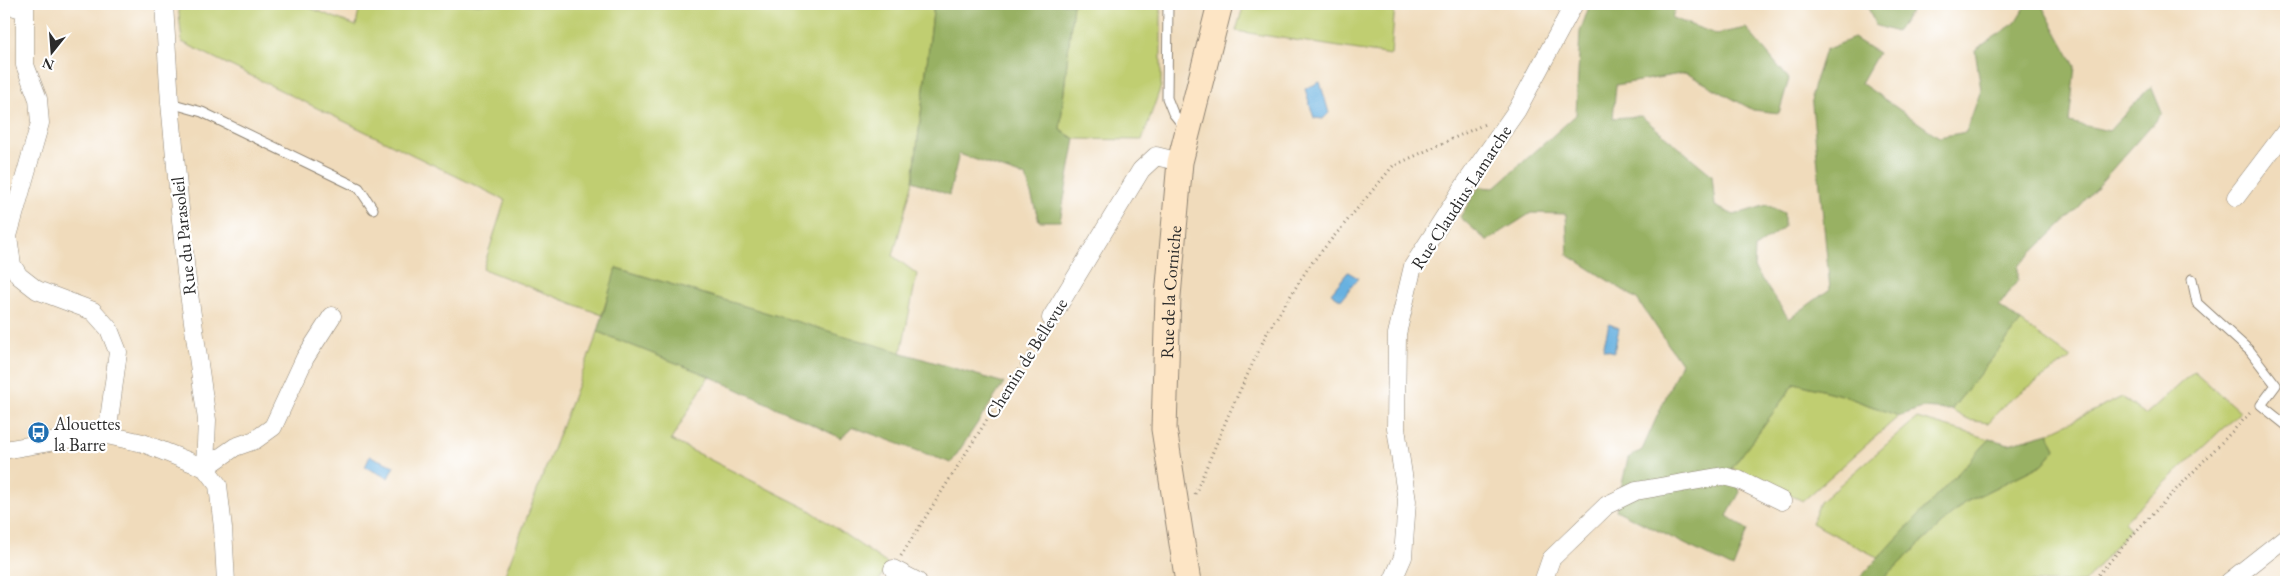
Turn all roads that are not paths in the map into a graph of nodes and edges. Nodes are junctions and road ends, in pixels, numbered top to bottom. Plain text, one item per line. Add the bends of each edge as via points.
1 (6, 4) edge
2 (164, 4) edge
3 (1168, 4) edge
4 (1220, 4) edge
5 (1574, 4) edge
6 (25, 7) edge
7 (170, 103) junction
8 (1187, 130) junction
9 (2286, 132) edge
10 (1180, 162) junction
11 (2236, 197) dead end
12 (372, 209) dead end
13 (2192, 279) dead end
14 (332, 316) dead end
15 (1051, 318) road end
16 (2286, 425) edge
17 (107, 435) junction
18 (4, 450) edge
19 (204, 468) junction
20 (1782, 501) dead end
21 (2286, 537) edge
22 (894, 569) road end
23 (226, 582) edge
24 (918, 582) edge
25 (1188, 582) edge
26 (1392, 582) edge
27 (1543, 582) edge
28 (2229, 582) edge

1 - 6 street
2 - 7 street, Rue du Parasoleil
3 - 8 lane via 1167,98 1172,113
4 - 8 main road, Rue de la Corniche
5 - 26 street, Rue Claudius Lamarche via 1517,110 1413,266 1396,334 1396,428 1407,501 1403,557
6 - 17 street via 25,65 38,99 40,123 8,236 12,265 19,276 37,290 93,311 109,329 118,352
7 - 12 lane via 202,112 359,188
7 - 19 street, Rue du Parasoleil via 186,274 207,420
8 - 10 main road, Rue de la Corniche
9 - 11 street
10 - 15 street, Chemin de Bellevue via 1156,156 1141,170
10 - 25 main road, Rue de la Corniche via 1168,296 1164,429
13 - 16 lane via 2197,303 2250,351 2276,385 2261,405
14 - 19 street via 305,358 273,427
17 - 18 street via 68,438
17 - 19 street via 143,443
19 - 23 street via 218,485
20 - 27 street via 1739,480 1723,476 1636,491 1607,505 1552,559
21 - 28 street
22 - 24 street

